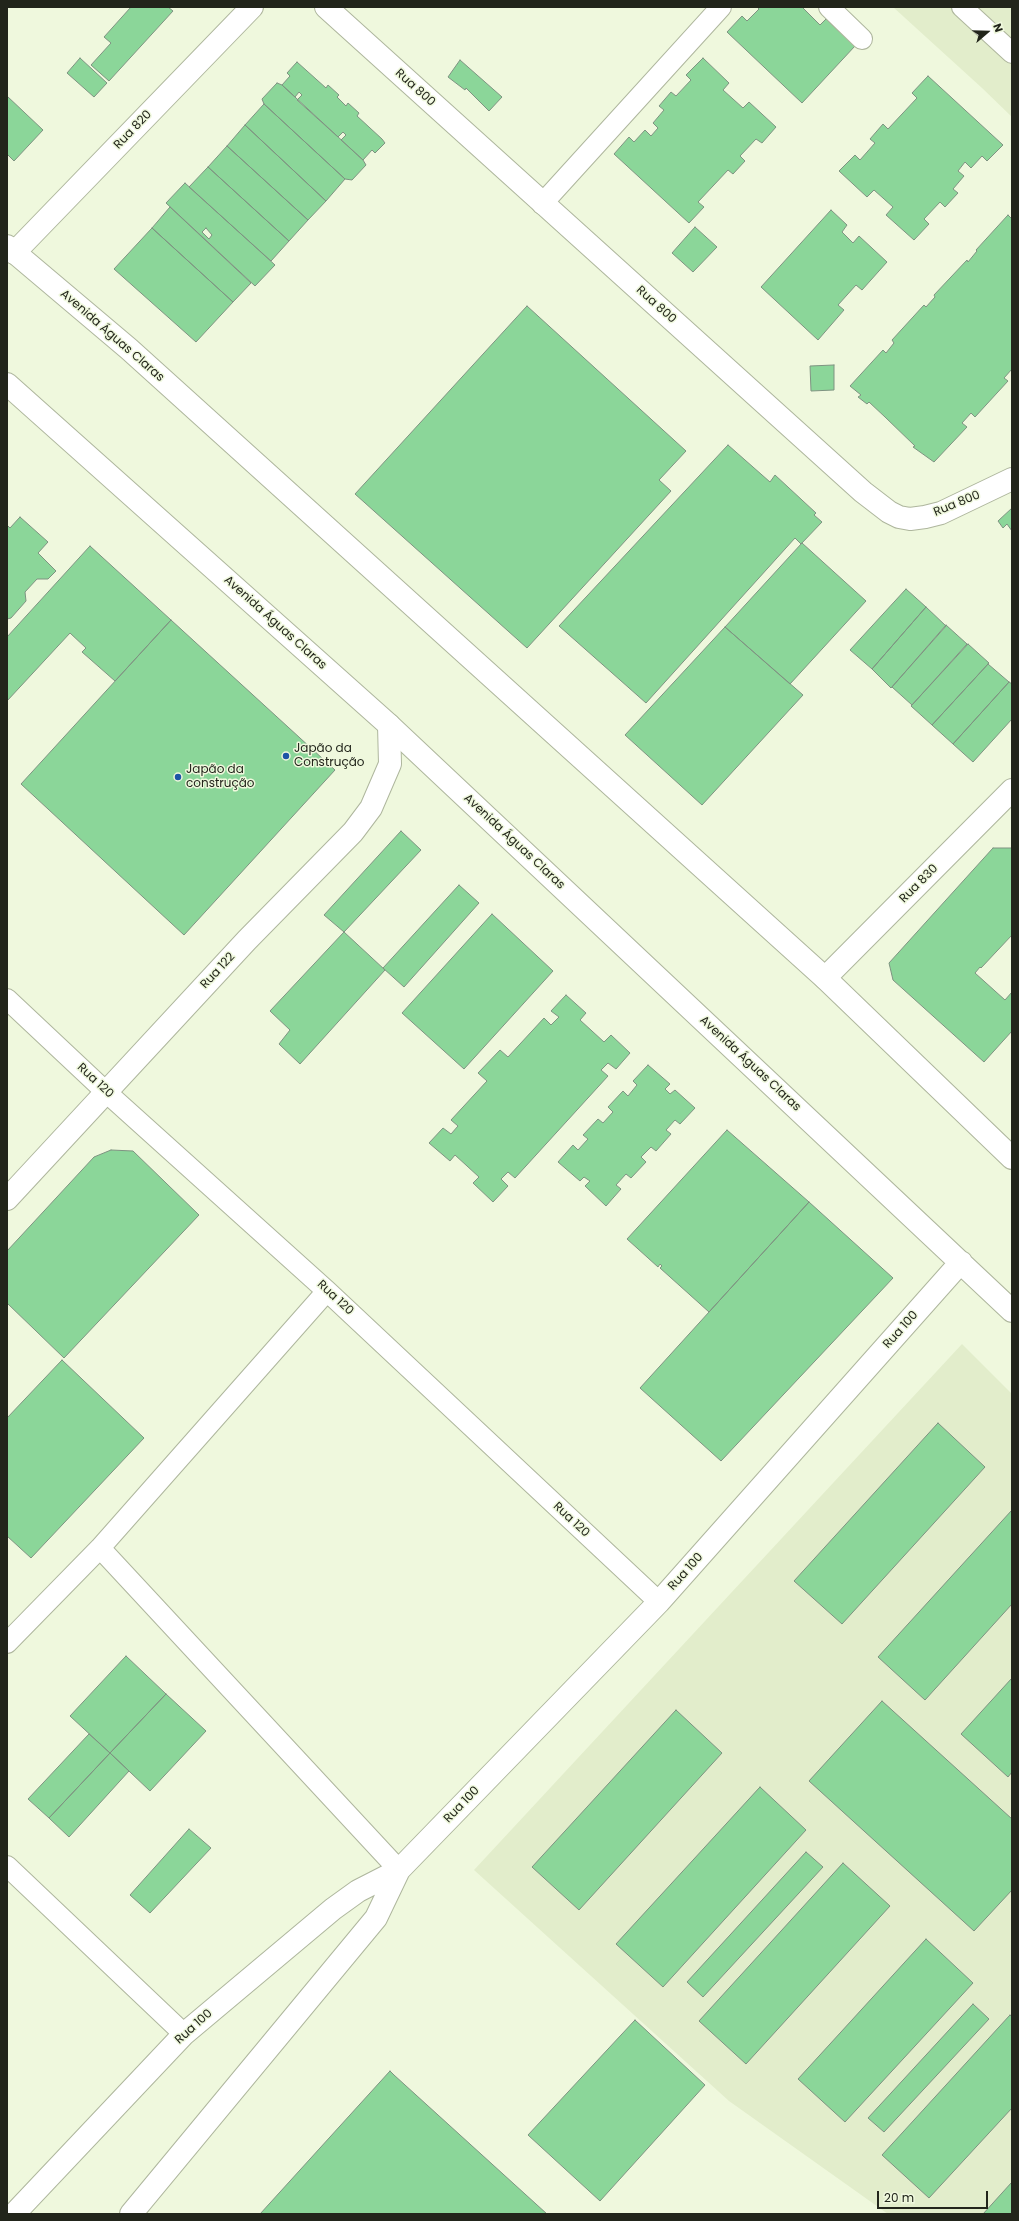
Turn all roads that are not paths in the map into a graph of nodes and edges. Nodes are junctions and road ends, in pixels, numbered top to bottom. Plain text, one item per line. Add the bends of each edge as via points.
1 (252, 7) edge
2 (326, 7) edge
3 (721, 7) edge
4 (829, 7) edge
5 (962, 7) edge
6 (862, 39) dead end
7 (1012, 52) edge
8 (542, 204) junction
9 (11, 249) edge
10 (7, 384) edge
11 (1012, 479) edge
12 (389, 725) junction
13 (1012, 790) edge
14 (825, 978) junction
15 (7, 999) edge
16 (106, 1092) junction
17 (1012, 1158) edge
18 (7, 1199) edge
19 (961, 1262) junction
20 (327, 1291) junction
21 (1012, 1311) edge
22 (100, 1548) junction
23 (659, 1602) junction
24 (7, 1643) edge
25 (7, 1866) edge
26 (399, 1870) junction
27 (184, 2034) junction
28 (14, 2214) edge
29 (131, 2214) edge

1 - 9 street, Rua 820
2 - 8 street, Rua 800
3 - 8 lane
4 - 6 lane
5 - 7 lane
8 - 11 street, Rua 800 via 863,492 889,512 910,519 925,517
9 - 14 street, Avenida Águas Claras via 129,349
10 - 12 street, Avenida Águas Claras
12 - 16 street, Rua 122 via 390,764 371,808 334,852 247,940
12 - 19 street, Avenida Águas Claras
13 - 14 street, Rua 830
14 - 17 street, Avenida Águas Claras
15 - 16 lane, Rua 120
16 - 18 street, Rua 122
16 - 20 lane, Rua 120
19 - 21 street, Avenida Águas Claras
19 - 23 street, Rua 100
20 - 22 lane
20 - 23 lane, Rua 120
22 - 24 lane
22 - 26 lane
23 - 26 street, Rua 100
25 - 27 lane
26 - 27 street, Rua 100 via 358,1891 333,1909
26 - 29 street, Rua 100 via 376,1918
27 - 28 street, Rua 100

